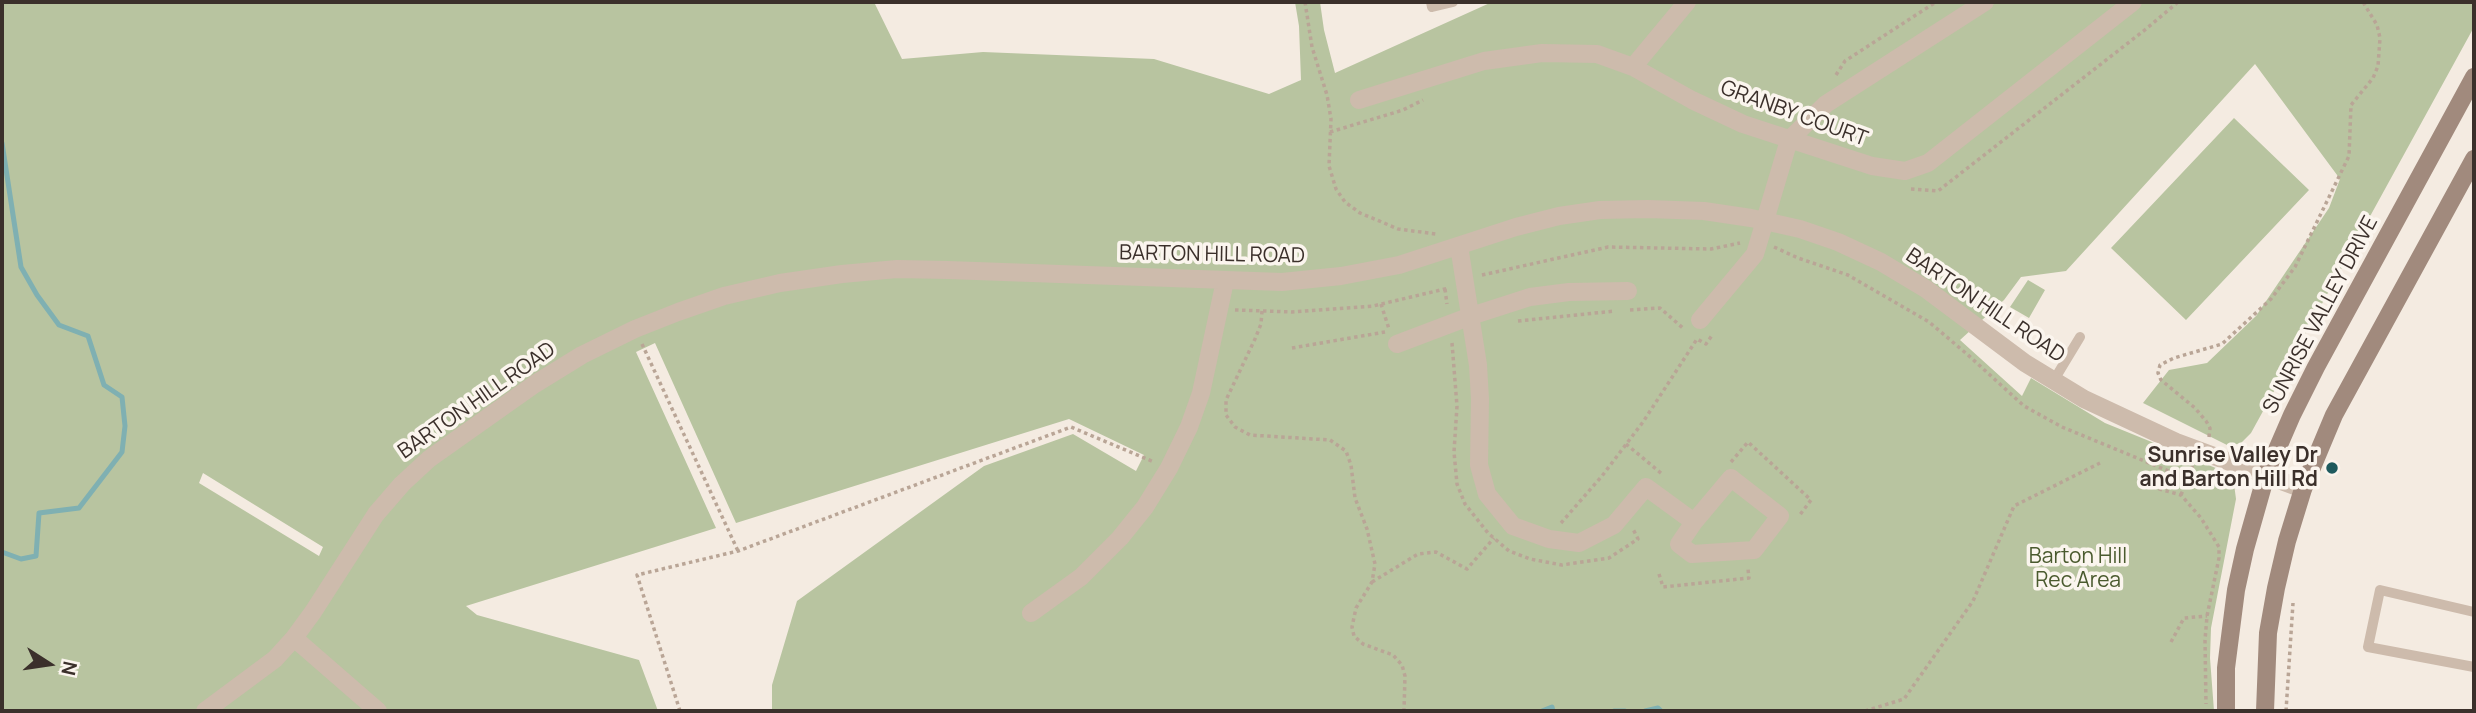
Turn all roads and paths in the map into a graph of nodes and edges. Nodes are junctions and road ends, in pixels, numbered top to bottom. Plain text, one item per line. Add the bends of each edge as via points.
1 (1305, 2) edge
2 (1431, 2) edge
3 (1453, 2) edge
4 (1687, 2) edge
5 (1985, 2) edge
6 (2133, 2) edge
7 (2363, 2) edge
8 (1633, 67) junction
9 (2474, 77) edge
10 (1426, 99) dead end
11 (1359, 100) dead end
12 (1330, 132) junction
13 (1789, 140) junction
14 (2474, 159) edge
15 (1764, 221) junction
16 (1759, 242) junction
17 (1454, 248) junction
18 (1225, 281) junction
19 (1466, 284) junction
20 (1445, 289) junction
21 (1628, 290) dead end
22 (1381, 304) junction
23 (1447, 304) dead end
24 (1219, 310) junction
25 (1262, 311) junction
26 (1471, 316) junction
27 (1700, 320) dead end
28 (1508, 323) dead end
29 (635, 329) junction
30 (1714, 332) dead end
31 (2080, 337) dead end
32 (1697, 339) junction
33 (1452, 342) dead end
34 (1397, 344) dead end
35 (1293, 348) dead end
36 (2054, 380) junction
37 (2201, 451) junction
38 (2100, 463) dead end
39 (1169, 468) junction
40 (2266, 475) junction
41 (2188, 480) junction
42 (2152, 487) dead end
43 (2303, 489) junction
44 (2181, 495) junction
45 (1465, 504) dead end
46 (1693, 522) junction
47 (1558, 526) dead end
48 (1494, 538) dead end
49 (738, 551) junction
50 (1372, 582) junction
51 (2295, 592) dead end
52 (1031, 612) dead end
53 (2474, 612) edge
54 (2207, 616) junction
55 (294, 638) junction
56 (2171, 642) dead end
57 (2474, 667) edge
58 (205, 711) edge
59 (378, 711) edge
60 (680, 711) edge
61 (1404, 711) edge
62 (1865, 711) edge
63 (2207, 711) edge
64 (2226, 711) edge
65 (2265, 711) edge
66 (2286, 711) edge

1 - 12 path via 1312,47 1327,94
2 - 3 lane via 1432,7
4 - 8 street
5 - 13 street via 1825,104
6 - 13 street, GRANBY COURT via 1928,163 1906,171 1872,166
7 - 37 path via 2377,25 2378,66 2351,105 2349,156 2295,267 2271,299 2222,344 2160,365 2161,380 2195,408 2210,428
8 - 11 street, GRANBY COURT via 1597,54 1542,52 1484,61
8 - 13 street, GRANBY COURT via 1712,110
9 - 40 main road, SUNRISE VALLEY DRIVE via 2316,367
10 - 12 path
12 - 17 path via 1331,176 1345,202 1398,229 1441,236
13 - 15 street
14 - 43 main road via 2334,415
15 - 16 street
15 - 17 street, BARTON HILL ROAD via 1704,211 1600,211 1559,216
15 - 36 street, BARTON HILL ROAD via 1838,242 1881,262
16 - 19 path via 1745,240 1711,249 1608,247 1480,275
16 - 27 street via 1755,254
16 - 41 path via 1848,275 1899,304 1929,323 2024,406 2062,427
17 - 18 street, BARTON HILL ROAD via 1341,276
17 - 19 street
17 - 20 path
18 - 24 street
18 - 29 street, BARTON HILL ROAD via 948,270 842,274 724,296
19 - 20 path
19 - 26 street
20 - 22 path
20 - 23 path
21 - 26 street via 1530,296
22 - 25 path
22 - 35 path via 1390,331
24 - 25 path
24 - 39 street via 1201,393
25 - 50 path via 1255,339 1229,391 1226,415 1250,435 1330,440 1346,451 1355,498 1372,547
26 - 34 street
26 - 46 street via 1480,399 1479,465 1486,494 1513,526 1549,539 1579,543 1614,525 1646,487
28 - 32 path via 1660,308
29 - 49 path
29 - 55 street, BARTON HILL ROAD via 535,384 429,459 376,514
30 - 32 path via 1706,344
31 - 36 lane
32 - 47 path via 1643,422
33 - 45 path via 1457,406 1454,452 1457,484
36 - 37 street, BARTON HILL ROAD via 2084,399
37 - 40 street, BARTON HILL ROAD
37 - 41 path
38 - 62 path via 2014,506 1973,601 1904,699
39 - 49 path via 1071,427
39 - 52 street via 1120,538 1081,577
40 - 43 street, BARTON HILL ROAD
40 - 64 main road, SUNRISE VALLEY DRIVE via 2236,590 2226,668
41 - 44 path
42 - 44 path
43 - 65 main road via 2268,633
44 - 54 path via 2219,547
46 - 46 street via 1679,544 1692,554 1754,550 1780,516 1731,478
48 - 50 path via 1467,569 1436,552 1418,554
49 - 60 path via 637,575
50 - 61 path via 1353,616 1354,636 1393,655 1402,665
51 - 66 path
53 - 57 lane via 2380,590 2368,647
54 - 56 path via 2184,618
54 - 63 path
55 - 58 street, BARTON HILL ROAD via 275,659
55 - 59 street

